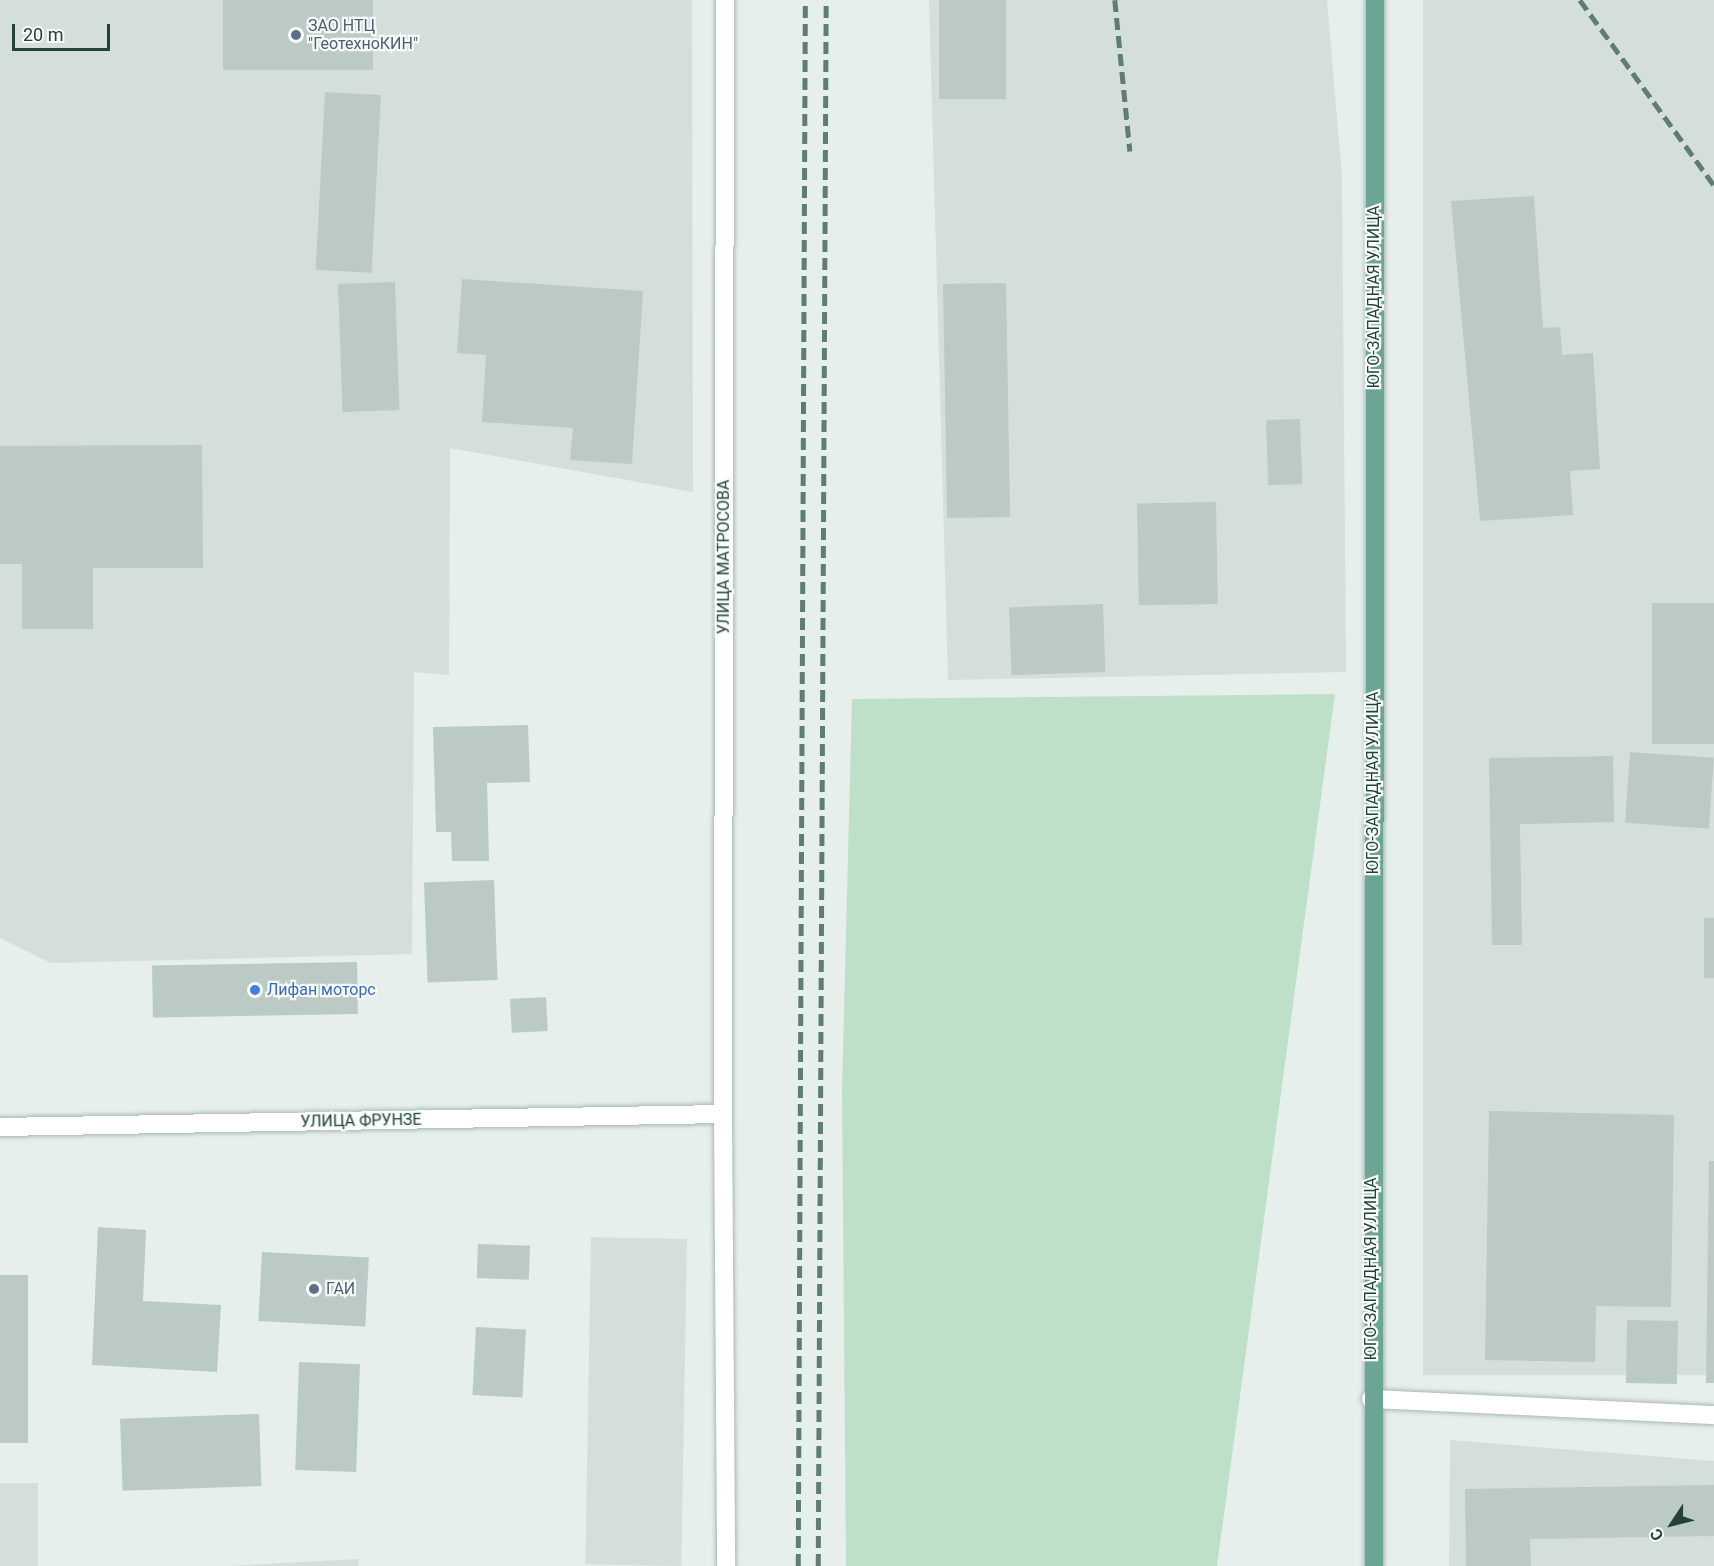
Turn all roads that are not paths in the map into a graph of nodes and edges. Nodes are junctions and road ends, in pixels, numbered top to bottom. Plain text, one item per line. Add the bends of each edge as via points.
1 (725, 0) edge
2 (1375, 0) edge
3 (723, 1114) junction
4 (0, 1127) edge
5 (1371, 1399) junction
6 (1714, 1415) edge
7 (726, 1566) edge
8 (1374, 1566) edge

1 - 3 street, УЛИЦА МАТРОСОВА
2 - 5 main road, ЮГО-ЗАПАДНАЯ УЛИЦА
3 - 4 street, УЛИЦА ФРУНЗЕ
3 - 7 street, УЛИЦА МАТРОСОВА
5 - 6 street
5 - 8 main road, ЮГО-ЗАПАДНАЯ УЛИЦА

